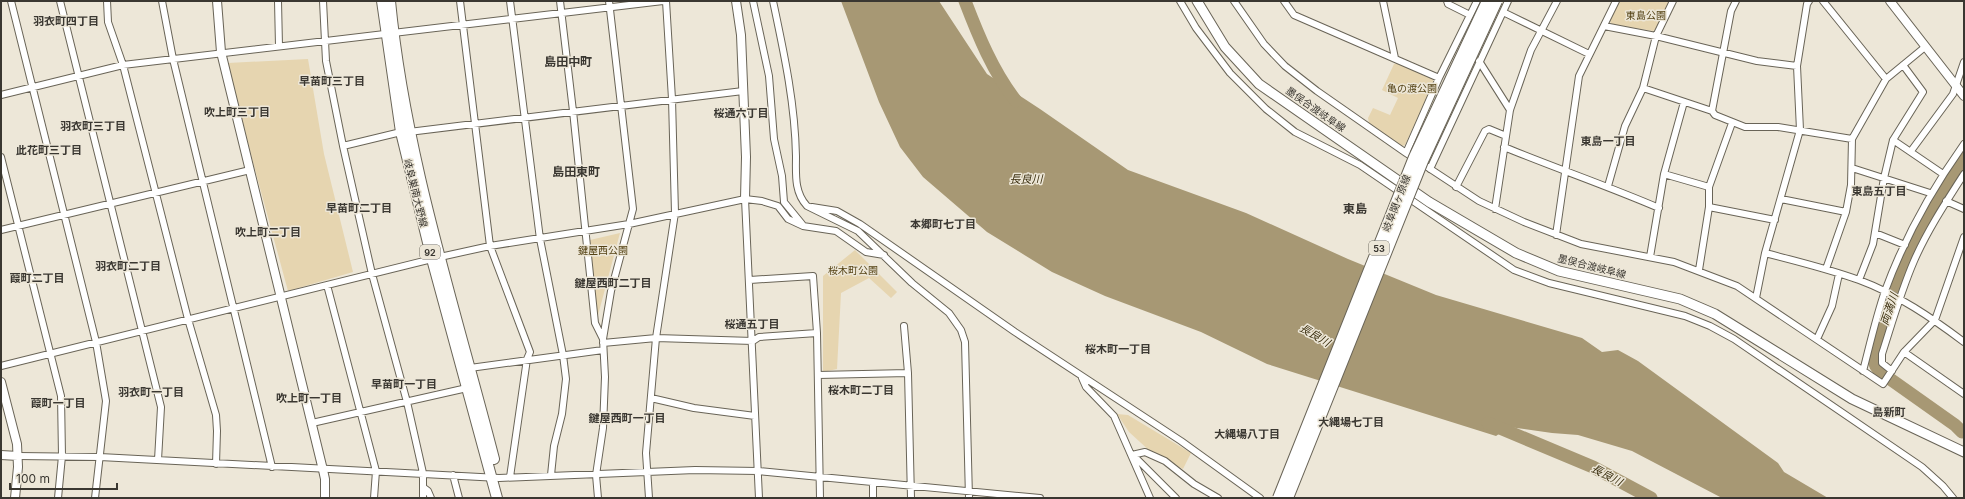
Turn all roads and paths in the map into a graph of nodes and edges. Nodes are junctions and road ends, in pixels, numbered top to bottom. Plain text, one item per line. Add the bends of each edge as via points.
1 (11, 1) edge
2 (60, 1) edge
3 (107, 1) edge
4 (162, 1) edge
5 (217, 1) edge
6 (278, 1) edge
7 (323, 1) edge
8 (382, 1) edge
9 (390, 1) edge
10 (460, 1) edge
11 (510, 1) edge
12 (560, 1) edge
13 (665, 1) edge
14 (736, 1) edge
15 (753, 1) edge
16 (773, 1) edge
17 (1180, 1) edge
18 (1197, 1) edge
19 (1234, 1) edge
20 (1284, 1) edge
21 (1383, 1) edge
22 (1447, 1) edge
23 (1477, 1) edge
24 (1487, 1) edge
25 (1497, 1) edge
26 (1508, 1) edge
27 (1558, 1) edge
28 (1616, 1) edge
29 (1674, 1) edge
30 (1736, 1) edge
31 (1809, 1) edge
32 (1823, 1) edge
33 (1890, 1) edge
34 (609, 4) edge
35 (1503, 12) junction
36 (562, 14) junction
37 (1470, 15) junction
38 (512, 20) junction
39 (463, 26) junction
40 (1604, 26) junction
41 (1541, 31) junction
42 (389, 33) junction
43 (1656, 36) junction
44 (324, 40) junction
45 (279, 46) junction
46 (1925, 47) junction
47 (1723, 51) junction
48 (221, 52) junction
49 (1589, 54) junction
50 (1395, 58) junction
51 (173, 59) junction
52 (1480, 61) junction
53 (1964, 62) edge
54 (123, 65) junction
55 (1903, 65) junction
56 (1798, 66) junction
57 (78, 76) junction
58 (1439, 78) junction
59 (1886, 79) junction
60 (1956, 86) junction
61 (33, 88) junction
62 (1643, 88) junction
63 (743, 91) junction
64 (1, 95) edge
65 (1964, 96) edge
66 (672, 99) junction
67 (1684, 102) junction
68 (622, 106) junction
69 (1510, 110) junction
70 (574, 111) junction
71 (1712, 111) junction
72 (524, 118) junction
73 (476, 123) junction
74 (1732, 123) junction
75 (1800, 130) junction
76 (405, 132) junction
77 (1506, 136) junction
78 (1852, 139) junction
79 (1893, 140) junction
80 (1964, 144) edge
81 (343, 146) junction
82 (1504, 147) junction
83 (1911, 151) junction
84 (1406, 153) junction
85 (1, 157) edge
86 (1852, 168) junction
87 (1430, 169) junction
88 (250, 170) junction
89 (1564, 171) junction
90 (1664, 174) junction
91 (1943, 174) junction
92 (1964, 174) edge
93 (1884, 178) junction
94 (204, 181) junction
95 (1608, 186) junction
96 (1456, 187) junction
97 (1709, 187) junction
98 (156, 192) junction
99 (1930, 193) junction
100 (745, 199) junction
101 (1780, 199) junction
102 (1946, 201) junction
103 (111, 203) junction
104 (807, 206) junction
105 (1709, 207) junction
106 (1659, 208) junction
107 (1495, 209) junction
108 (1964, 209) edge
109 (1846, 212) junction
110 (675, 213) junction
111 (65, 214) junction
112 (1775, 220) junction
113 (629, 224) junction
114 (18, 225) junction
115 (803, 226) junction
116 (1, 230) edge
117 (585, 230) junction
118 (1875, 233) junction
119 (1556, 235) junction
120 (1964, 237) edge
121 (540, 239) junction
122 (490, 246) junction
123 (1905, 246) junction
124 (1765, 253) junction
125 (884, 255) junction
126 (1650, 257) junction
127 (436, 258) junction
128 (1826, 269) junction
129 (1699, 270) junction
130 (372, 274) junction
131 (1839, 274) junction
132 (750, 280) junction
133 (1859, 280) junction
134 (327, 285) junction
135 (1886, 292) junction
136 (281, 296) junction
137 (1756, 298) junction
138 (1898, 299) junction
139 (234, 308) junction
140 (188, 319) junction
141 (1935, 320) junction
142 (904, 326) dead end
143 (143, 331) junction
144 (816, 333) junction
145 (656, 338) junction
146 (1817, 339) junction
147 (753, 341) junction
148 (96, 342) junction
149 (1964, 342) edge
150 (603, 344) junction
151 (1904, 352) junction
152 (50, 354) junction
153 (563, 356) junction
154 (527, 359) junction
155 (1, 366) edge
156 (470, 368) junction
157 (1863, 371) junction
158 (1891, 372) junction
159 (908, 373) junction
160 (818, 375) junction
161 (1081, 376) junction
162 (1, 382) edge
163 (467, 388) junction
164 (1964, 394) edge
165 (651, 398) junction
166 (406, 402) junction
167 (360, 412) junction
168 (756, 416) junction
169 (312, 423) junction
170 (1964, 452) edge
171 (1, 455) edge
172 (1132, 455) junction
173 (18, 456) junction
174 (62, 456) junction
175 (100, 457) junction
176 (158, 460) junction
177 (216, 464) junction
178 (272, 467) junction
179 (323, 470) junction
180 (376, 471) junction
181 (646, 471) junction
182 (758, 471) junction
183 (423, 474) junction
184 (453, 475) junction
185 (551, 475) junction
186 (596, 475) junction
187 (510, 477) junction
188 (495, 478) junction
189 (820, 478) junction
190 (873, 482) junction
191 (910, 485) junction
192 (424, 488) junction
193 (968, 490) junction
194 (1020, 497) edge
195 (15, 498) edge
196 (58, 498) edge
197 (95, 498) edge
198 (325, 498) edge
199 (374, 498) edge
200 (423, 498) edge
201 (431, 498) edge
202 (459, 498) edge
203 (497, 498) edge
204 (504, 498) edge
205 (598, 498) edge
206 (649, 498) edge
207 (759, 498) edge
208 (820, 498) edge
209 (873, 498) edge
210 (911, 498) edge
211 (968, 498) edge
212 (1040, 498) edge
213 (1150, 498) edge
214 (1176, 498) edge
215 (1218, 498) edge
216 (1260, 498) edge
217 (1278, 498) edge
218 (1288, 498) edge
219 (1953, 498) edge

1 - 61 street
2 - 57 street
3 - 54 street via 108,22
4 - 51 street
5 - 48 street
6 - 45 street
7 - 44 street
8 - 42 main road, 岐阜巣南大野線 / 92
9 - 42 main road, 岐阜巣南大野線 / 92
10 - 39 street
11 - 38 street
12 - 36 street
13 - 34 street
13 - 66 street
14 - 63 street via 741,35
15 - 115 street via 769,76 774,139 782,176 784,202
16 - 104 street via 792,101 796,187
17 - 219 street via 1200,34 1230,73 1266,109 1295,132 1360,165 1514,270 1549,283 1670,311 1710,326 1734,339 1922,467
18 - 170 main road, 墨俣合渡岐阜線 via 1225,47 1259,84 1429,202 1516,253 1559,271 1680,299 1715,314 1852,399
19 - 84 street via 1264,44 1285,66
20 - 50 street via 1294,15
21 - 50 street
22 - 37 street via 1448,4
23 - 37 street
24 - 217 main road, 岐阜関ヶ原線 / 53, bridge via 1414,157
25 - 218 main road, 岐阜関ヶ原線 / 53, bridge via 1423,161
26 - 35 street
27 - 41 street
28 - 40 street
29 - 43 street
30 - 47 street via 1731,11
31 - 56 street
32 - 59 street
33 - 46 street
34 - 36 street
34 - 68 street
35 - 41 street
35 - 52 street
36 - 38 street
36 - 70 street
37 - 58 street
38 - 39 street
38 - 72 street
39 - 42 street
39 - 73 street
40 - 43 street
40 - 49 street
41 - 49 street
41 - 69 street via 1531,50
42 - 44 street
42 - 76 main road, 岐阜巣南大野線 / 92
43 - 47 street
43 - 62 street
44 - 45 street
44 - 81 street
45 - 48 street
46 - 55 street
46 - 60 street
47 - 56 street via 1758,61
47 - 71 street
48 - 51 street
48 - 88 street
49 - 89 street via 1579,76
50 - 58 street
51 - 54 street
51 - 94 street
52 - 69 street
52 - 87 street
53 - 60 street
54 - 57 street
54 - 98 street
55 - 59 street
55 - 79 street via 1924,92
56 - 75 street
57 - 61 street
57 - 103 street
58 - 84 street
59 - 78 street
60 - 65 street
60 - 83 street
61 - 64 street
61 - 111 street
62 - 67 street
62 - 95 street via 1625,126
63 - 66 street
63 - 100 street
66 - 68 street
66 - 110 street
67 - 71 street
67 - 90 street
68 - 70 street
68 - 113 street via 633,209
69 - 77 street
70 - 72 street
70 - 117 street
71 - 74 street
72 - 73 street
72 - 121 street
73 - 76 street
73 - 122 street
74 - 75 street via 1745,127
74 - 97 street
75 - 78 street
75 - 101 street
76 - 81 street
76 - 127 main road, 岐阜巣南大野線 / 92
77 - 82 street
77 - 96 street via 1489,129 1485,131
78 - 86 street
79 - 83 street
79 - 93 street
80 - 91 street
81 - 130 street
82 - 89 street
82 - 107 street
83 - 91 street
84 - 87 street
85 - 114 street
86 - 93 street
86 - 109 street
87 - 96 street
88 - 94 street
88 - 136 street
89 - 95 street
89 - 119 street
90 - 97 street
90 - 106 street
91 - 99 street
92 - 102 street
93 - 99 street
93 - 118 street
94 - 98 street
94 - 139 street
95 - 106 street
96 - 107 street
97 - 105 street
98 - 103 street
98 - 140 street
99 - 123 street
100 - 110 street
100 - 115 street via 778,206 788,219
100 - 132 street
101 - 109 street
101 - 112 street
102 - 108 street
102 - 138 street via 1914,261
103 - 111 street
103 - 143 street
104 - 125 street via 858,231
104 - 161 street via 837,211 860,224
105 - 112 street
105 - 129 street
106 - 126 street
107 - 119 street
109 - 128 street
110 - 113 street
110 - 145 street
111 - 114 street
111 - 148 street
112 - 124 street
113 - 117 street
113 - 150 street via 611,291
114 - 116 street
114 - 152 street
115 - 125 street via 836,231 866,252
117 - 121 street
117 - 150 street via 595,323
118 - 123 street
118 - 133 street
119 - 126 street via 1581,244
120 - 141 street
121 - 122 street
121 - 153 street
122 - 127 street
122 - 154 street via 530,352
123 - 135 street
124 - 128 street
124 - 137 street
125 - 193 street via 912,283 949,313 961,330 965,342
126 - 129 street
127 - 130 street
127 - 156 main road, 岐阜巣南大野線 / 92
127 - 163 main road, 岐阜巣南大野線 / 92
128 - 131 street
129 - 137 street via 1737,286
130 - 134 street
130 - 166 street
131 - 133 street
131 - 146 street via 1832,306
132 - 144 street via 812,276
132 - 147 street
133 - 135 street
134 - 136 street
134 - 167 street
135 - 138 street
135 - 157 street
136 - 139 street
136 - 169 street
137 - 146 street
138 - 141 street
138 - 158 street via 1882,354 1882,363
139 - 140 street
139 - 178 street
140 - 143 street
140 - 177 street via 216,415
141 - 149 street
141 - 151 street
142 - 159 street
143 - 148 street
143 - 176 street via 161,407
144 - 147 street via 759,337
144 - 160 street
145 - 147 street
145 - 150 street
145 - 165 street
146 - 157 street
147 - 168 street
148 - 152 street
148 - 175 street via 106,401
150 - 153 street
150 - 186 street via 604,428
151 - 158 street
151 - 164 street
152 - 155 street
152 - 174 street via 61,396
153 - 154 street
153 - 185 street via 566,379
154 - 156 street
154 - 187 street
156 - 188 main road, 岐阜巣南大野線 / 92
157 - 158 street via 1883,384
159 - 160 street
159 - 191 street
160 - 189 street
161 - 172 street via 1086,387 1113,414
161 - 216 street via 1181,441
162 - 173 street
163 - 166 street
163 - 188 main road, 岐阜巣南大野線 / 92
165 - 168 street via 694,408
165 - 181 street
166 - 167 street
166 - 183 street
167 - 169 street
167 - 180 street
168 - 182 street
169 - 179 street
171 - 173 street
172 - 213 street
172 - 214 street
172 - 215 street via 1145,452 1165,461 1194,484
173 - 174 street
173 - 195 street
174 - 175 street
174 - 196 street
175 - 176 street
175 - 197 street
176 - 177 street
177 - 178 street
178 - 179 street
179 - 180 street
179 - 198 street via 326,479
180 - 183 street
180 - 199 street
181 - 182 street
181 - 186 street
181 - 206 street
182 - 189 street
182 - 207 street
183 - 184 street
183 - 192 street
184 - 188 street
184 - 202 street
185 - 186 street
185 - 187 street
186 - 205 street
187 - 188 street
188 - 203 main road, 岐阜巣南大野線 / 92
188 - 204 main road, 岐阜巣南大野線 / 92
189 - 190 street
189 - 208 street
190 - 191 street
190 - 209 street
191 - 193 street
191 - 210 street
192 - 200 street
192 - 201 street
193 - 194 street
193 - 211 street
194 - 212 street

